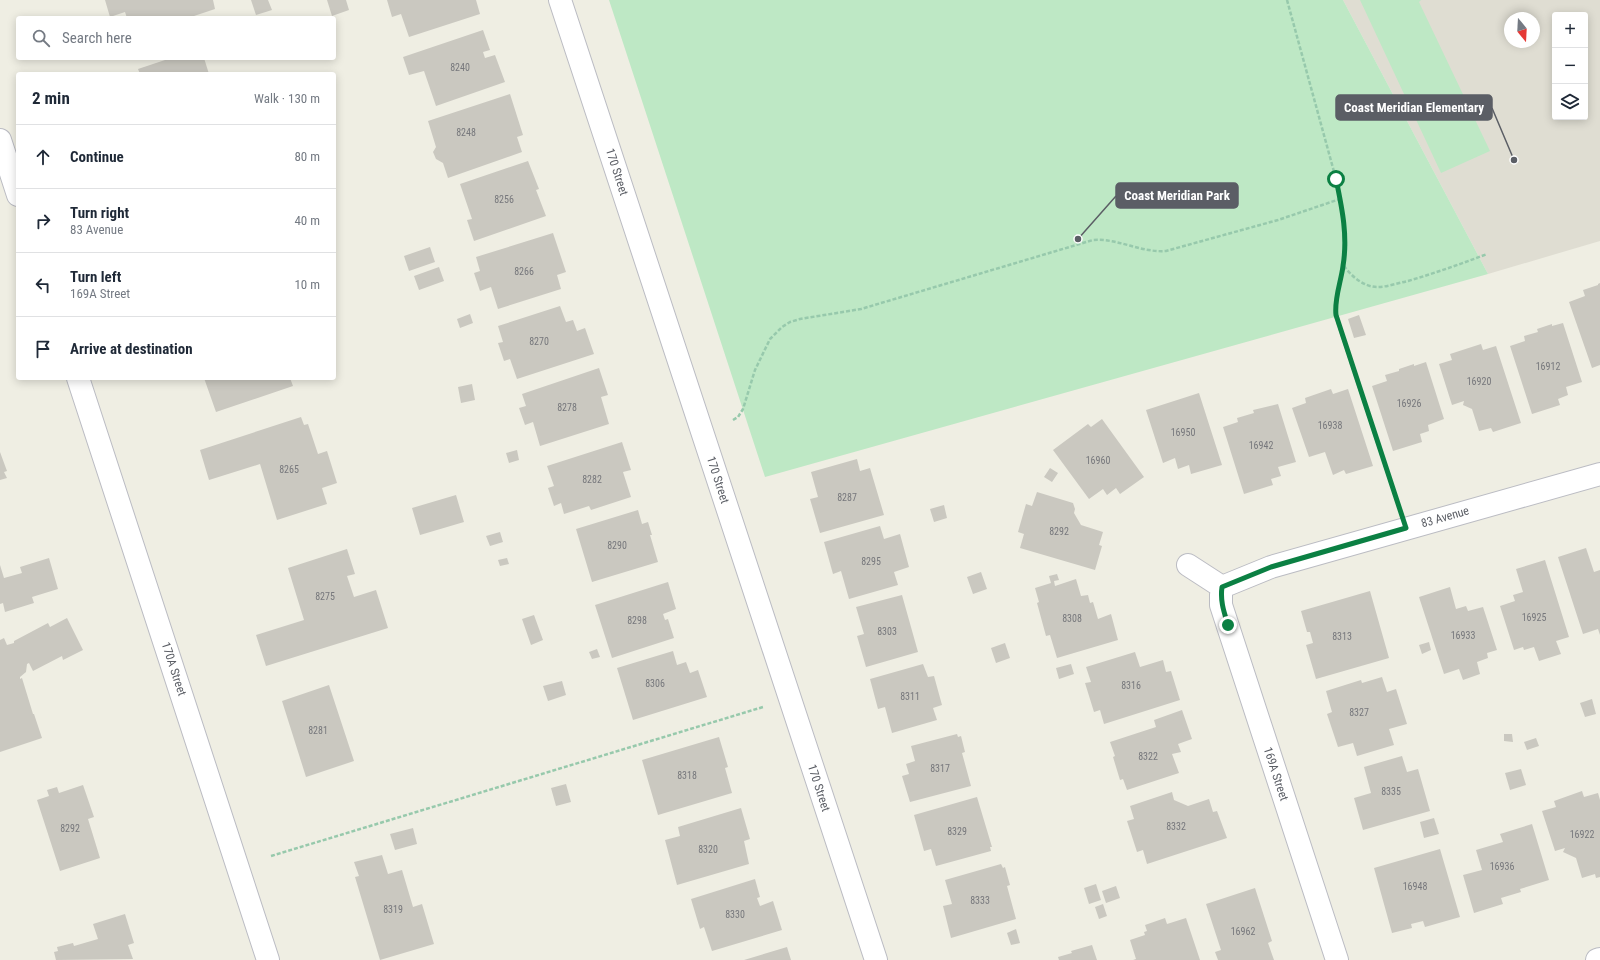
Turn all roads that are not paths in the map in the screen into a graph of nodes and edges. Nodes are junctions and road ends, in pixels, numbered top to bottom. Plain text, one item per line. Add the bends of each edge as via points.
1 (560, 0) edge
2 (0, 140) edge
3 (16, 189) edge
4 (79, 380) edge
5 (1600, 474) edge
6 (1188, 565) dead end
7 (1222, 587) junction
8 (1600, 959) edge
9 (268, 960) edge
10 (876, 960) edge
11 (1337, 960) edge
12 (1597, 960) edge

1 - 10 street, 170 Street
2 - 3 street
4 - 9 street, 170A Street
5 - 7 street, 83 Avenue via 1271,567
6 - 7 street
7 - 11 street, 169A Street via 1224,611
8 - 12 street

